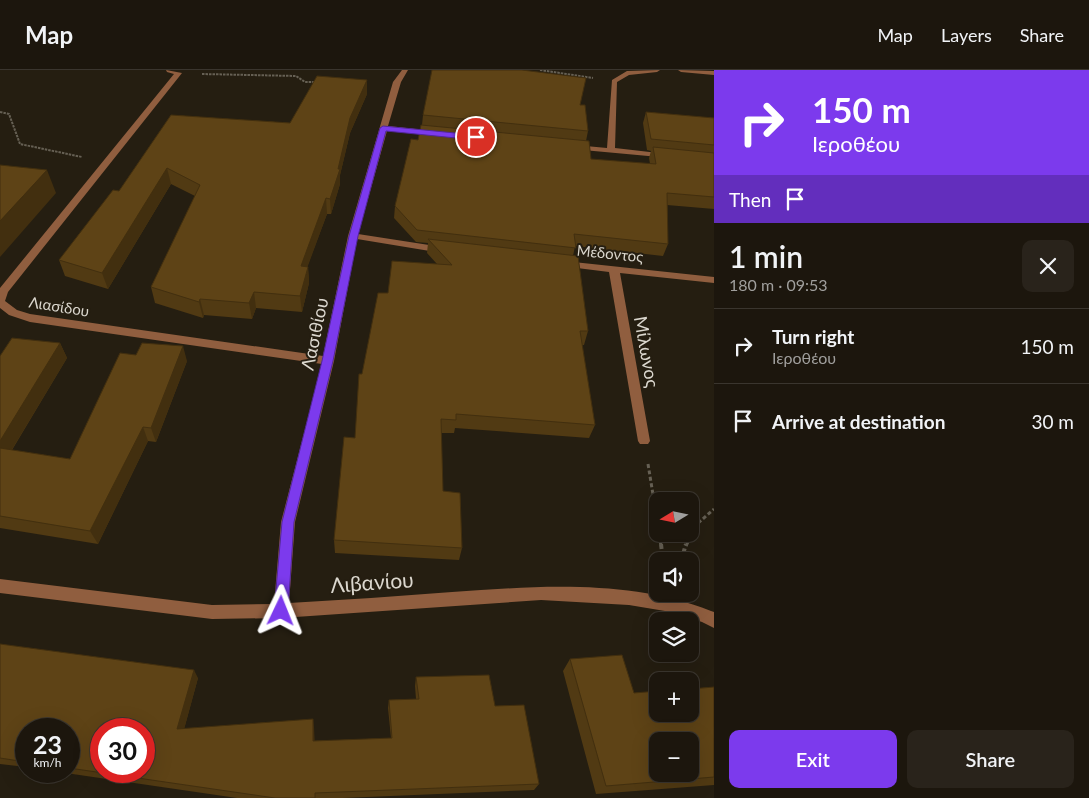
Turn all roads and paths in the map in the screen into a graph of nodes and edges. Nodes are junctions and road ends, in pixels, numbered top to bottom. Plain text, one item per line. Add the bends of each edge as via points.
1 (405, 70) edge
2 (540, 70) edge
3 (657, 70) edge
4 (681, 70) edge
5 (174, 72) edge
6 (714, 73) edge
7 (614, 81) junction
8 (323, 82) edge
9 (0, 112) edge
10 (383, 128) junction
11 (447, 134) edge
12 (563, 146) edge
13 (611, 151) junction
14 (676, 157) edge
15 (107, 162) junction
16 (354, 236) junction
17 (457, 252) edge
18 (555, 263) edge
19 (614, 270) junction
20 (714, 280) edge
21 (328, 361) junction
22 (644, 441) joint
23 (652, 492) edge
24 (714, 510) edge
25 (683, 552) edge
26 (0, 586) edge
27 (281, 611) junction
28 (714, 621) edge

1 - 10 street, Λασιθίου via 397,82
2 - 7 path
3 - 7 street via 626,73
4 - 6 street
5 - 8 path via 296,76 304,82
5 - 15 street, Λιασίδου
7 - 13 street
9 - 15 path via 10,114 20,144
10 - 11 street
10 - 16 street, Λασιθίου
12 - 13 street
13 - 14 street
15 - 21 street, Λιασίδου via 3,291 0,301 4,309 30,318
16 - 17 street
16 - 21 street, Λασιθίου
18 - 19 street, Μέδοντος
19 - 20 street, Μέδοντος
19 - 22 street, Μίλωνος
21 - 27 street, Λασιθίου via 288,522
22 - 23 path
24 - 25 path via 706,514
26 - 27 street, Λιβανίου via 212,612
27 - 28 street, Λιβανίου via 541,593 629,598 670,605

